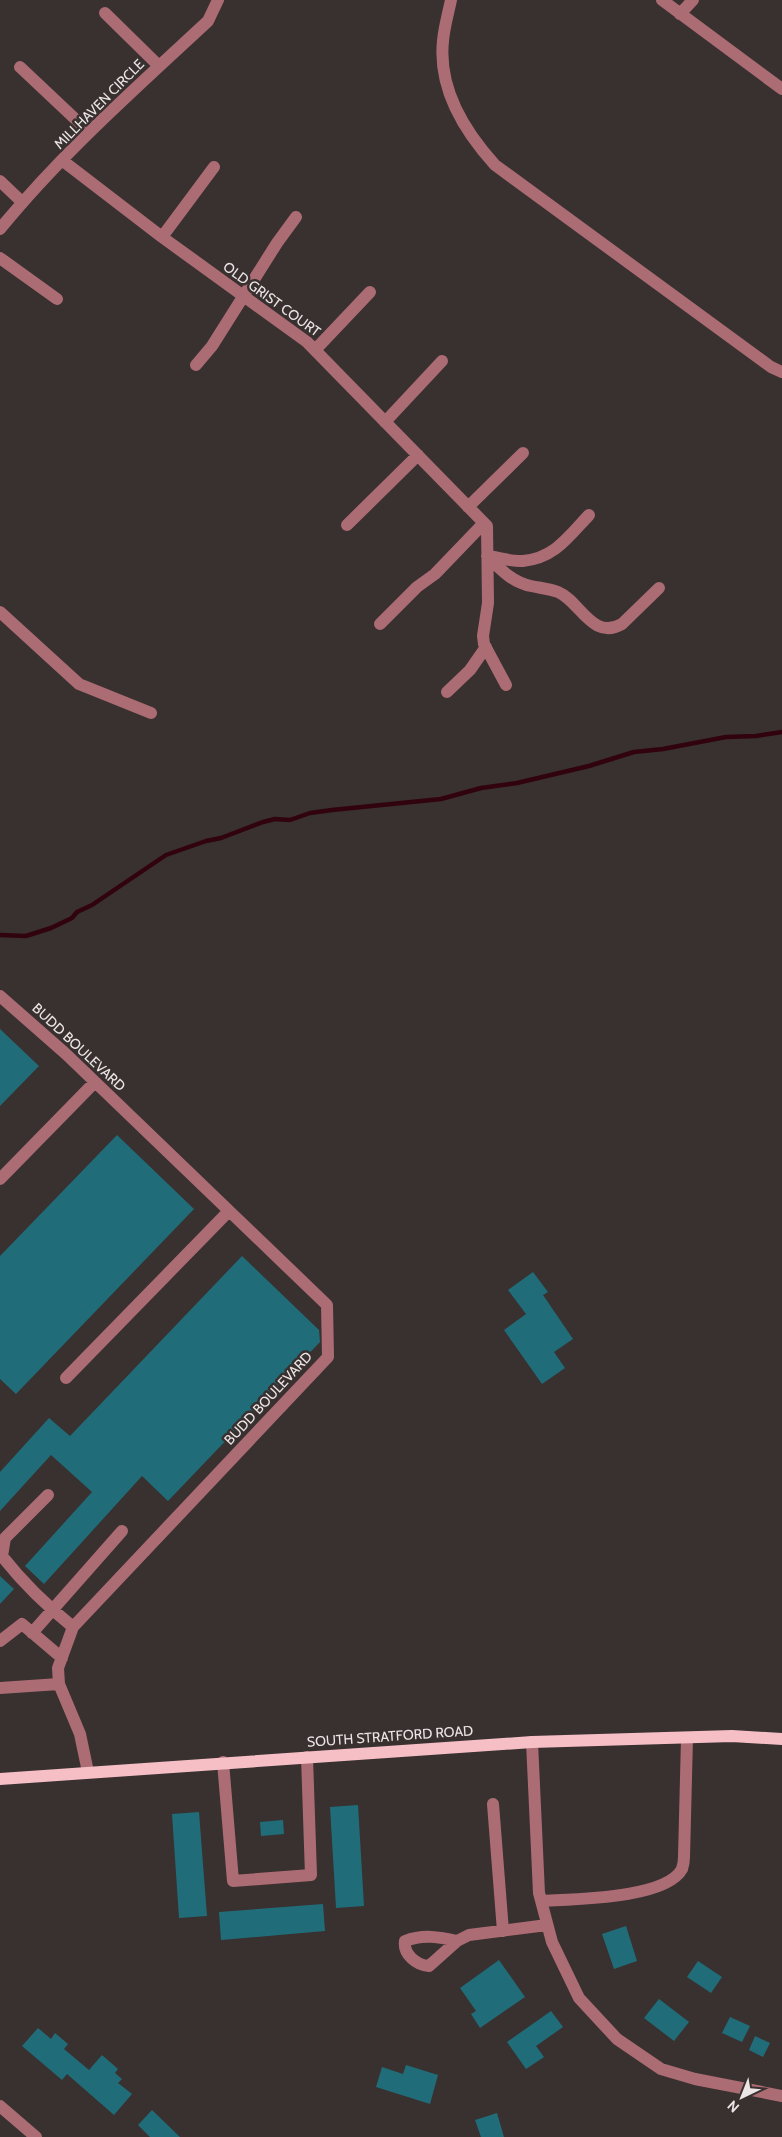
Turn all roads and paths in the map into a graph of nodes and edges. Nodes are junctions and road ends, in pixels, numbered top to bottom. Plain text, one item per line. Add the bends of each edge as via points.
1 (218, 0) edge
2 (450, 0) edge
3 (662, 0) edge
4 (693, 0) edge
5 (105, 13) dead end
6 (680, 14) junction
7 (159, 66) junction
8 (20, 67) dead end
9 (782, 89) edge
10 (89, 132) junction
11 (63, 161) junction
12 (214, 167) dead end
13 (0, 181) edge
14 (22, 202) junction
15 (296, 217) dead end
16 (0, 229) edge
17 (162, 237) junction
18 (0, 258) edge
19 (370, 292) dead end
20 (242, 296) junction
21 (57, 299) dead end
22 (316, 350) junction
23 (442, 361) dead end
24 (196, 365) dead end
25 (782, 372) edge
26 (386, 422) junction
27 (523, 453) dead end
28 (418, 455) junction
29 (468, 507) junction
30 (590, 515) dead end
31 (484, 524) junction
32 (347, 525) dead end
33 (488, 556) junction
34 (659, 588) dead end
35 (0, 612) edge
36 (380, 624) dead end
37 (486, 647) junction
38 (506, 685) dead end
39 (447, 692) dead end
40 (151, 713) dead end
41 (0, 996) edge
42 (95, 1082) junction
43 (0, 1179) edge
44 (229, 1211) junction
45 (66, 1378) dead end
46 (48, 1495) dead end
47 (122, 1531) dead end
48 (52, 1610) junction
49 (74, 1627) junction
50 (32, 1633) junction
51 (0, 1641) edge
52 (62, 1658) junction
53 (59, 1684) junction
54 (0, 1688) edge
55 (687, 1738) junction
56 (782, 1740) edge
57 (532, 1742) junction
58 (307, 1757) junction
59 (224, 1762) junction
60 (88, 1772) junction
61 (0, 1779) edge
62 (493, 1804) dead end
63 (541, 1901) junction
64 (547, 1925) junction
65 (503, 1931) junction
66 (457, 1941) dead end
67 (782, 2096) edge
68 (0, 2106) edge
69 (36, 2137) edge

1 - 7 street, MILLHAVEN CIRCLE via 208,21
2 - 25 street via 443,61 453,102 476,144 495,165
3 - 6 street
4 - 6 street
5 - 7 street
6 - 9 street
7 - 10 street, MILLHAVEN CIRCLE
8 - 10 street
10 - 11 street, MILLHAVEN CIRCLE
11 - 14 street, MILLHAVEN CIRCLE
11 - 17 street, OLD GRIST COURT
12 - 17 street
13 - 14 street
14 - 16 street, MILLHAVEN CIRCLE
15 - 20 street
17 - 20 street, OLD GRIST COURT
18 - 21 street
19 - 22 street
20 - 22 street, OLD GRIST COURT
20 - 24 street via 212,346
22 - 26 street, OLD GRIST COURT
23 - 26 street
26 - 28 street, OLD GRIST COURT
27 - 29 street
28 - 29 street, OLD GRIST COURT
28 - 32 street
29 - 31 street, OLD GRIST COURT
30 - 33 street via 548,555 522,561
31 - 33 street via 487,526
31 - 36 street
33 - 34 street via 504,574 518,583 559,592 601,627 622,624
33 - 37 street via 488,603 483,636
35 - 40 street via 79,684
37 - 38 street
37 - 39 street via 470,670
41 - 42 street, BUDD BOULEVARD
42 - 43 street
42 - 44 street, BUDD BOULEVARD
44 - 45 street
44 - 49 street, BUDD BOULEVARD via 327,1305 328,1357
46 - 48 street via 5,1538 2,1556
47 - 48 street
48 - 49 street
48 - 50 street
49 - 52 street, BUDD BOULEVARD
50 - 51 street via 22,1624
50 - 52 street
52 - 53 street, BUDD BOULEVARD via 58,1668
53 - 54 street
53 - 60 street, BUDD BOULEVARD via 80,1734
55 - 56 main road, SOUTH STRATFORD ROAD via 732,1736
55 - 57 main road, SOUTH STRATFORD ROAD
55 - 63 street via 684,1857 682,1868 676,1875 640,1893
57 - 58 main road, SOUTH STRATFORD ROAD
57 - 63 street
58 - 59 main road, SOUTH STRATFORD ROAD
58 - 59 street via 310,1875 233,1881
59 - 60 main road, SOUTH STRATFORD ROAD
60 - 61 main road, SOUTH STRATFORD ROAD
62 - 65 street
63 - 64 street
64 - 65 street
64 - 67 street via 579,1998 617,2039 661,2069
65 - 66 street via 469,1935
68 - 69 street

